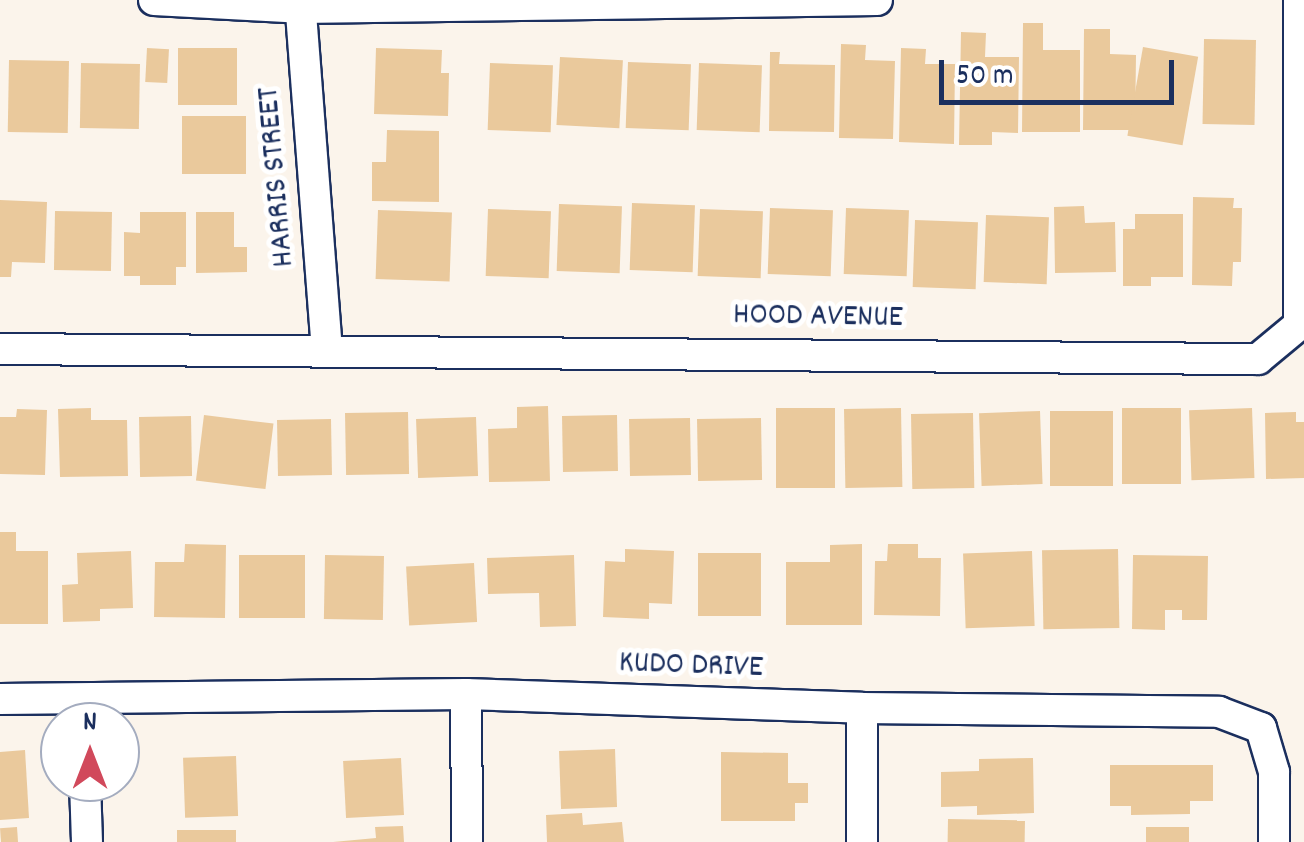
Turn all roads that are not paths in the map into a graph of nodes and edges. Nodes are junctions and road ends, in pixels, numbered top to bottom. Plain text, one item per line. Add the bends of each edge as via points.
1 (154, 0) edge
2 (877, 0) edge
3 (1299, 0) edge
4 (300, 4) edge
5 (327, 348) junction
6 (0, 349) edge
7 (466, 694) junction
8 (0, 699) edge
9 (40, 704) edge
10 (140, 708) edge
11 (862, 708) junction
12 (86, 802) edge
13 (87, 842) edge
14 (467, 842) edge
15 (862, 842) edge
16 (1274, 842) edge

1 - 4 street
2 - 4 street
3 - 5 street, HOOD AVENUE via 1299,325 1258,358
4 - 5 street, HARRIS STREET
5 - 6 street, HOOD AVENUE
7 - 10 street, KUDO DRIVE
7 - 11 street, KUDO DRIVE
7 - 14 street
8 - 9 street, KUDO DRIVE
11 - 15 street
11 - 16 street, KUDO DRIVE via 1219,712 1261,728 1274,772
12 - 13 street

